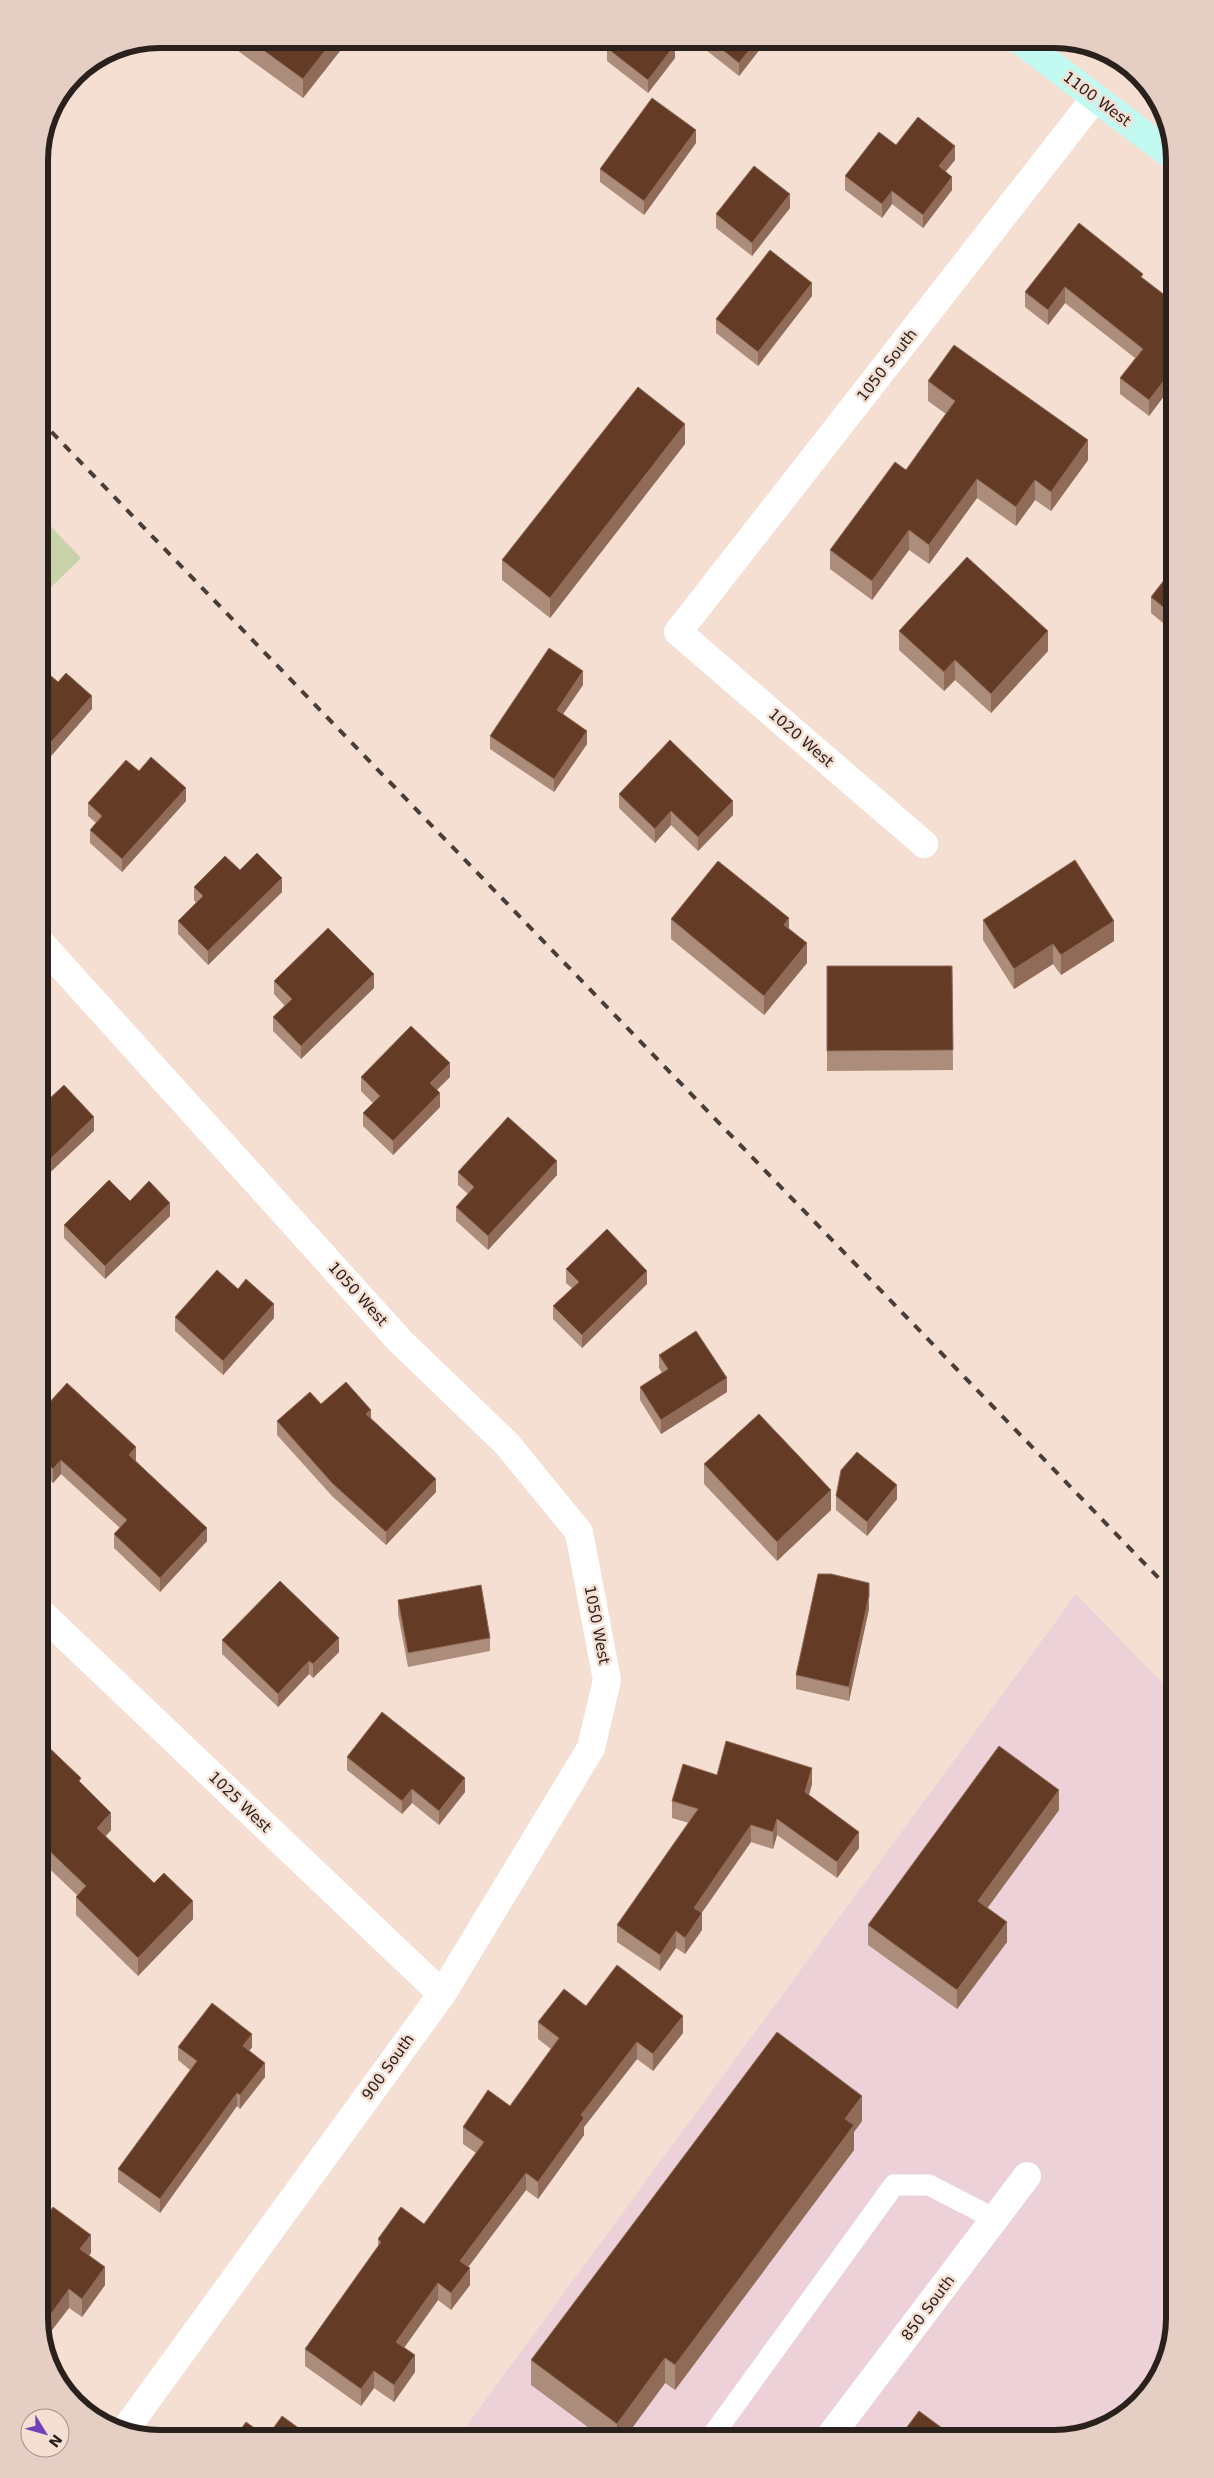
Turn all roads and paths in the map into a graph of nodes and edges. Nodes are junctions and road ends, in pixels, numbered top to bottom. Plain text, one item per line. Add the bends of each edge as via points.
1 (1030, 48) edge
2 (1096, 98) junction
3 (1166, 151) edge
4 (678, 632) joint
5 (924, 844) dead end
6 (48, 952) edge
7 (48, 1620) edge
8 (607, 1680) joint
9 (442, 1994) junction
10 (1027, 2176) dead end
11 (995, 2219) junction
12 (128, 2426) edge
13 (717, 2430) edge
14 (835, 2430) edge

1 - 2 street, 1100 West
2 - 3 street, 1100 West
2 - 4 street, 1050 South
4 - 5 street, 1020 West
6 - 8 street, 1050 West via 400,1341 507,1444 579,1532
7 - 9 street, 1025 West
8 - 9 street, 900 South via 591,1748
9 - 12 street, 900 South
10 - 11 street, 850 South
11 - 13 lane via 929,2185 894,2185
11 - 14 street, 850 South

